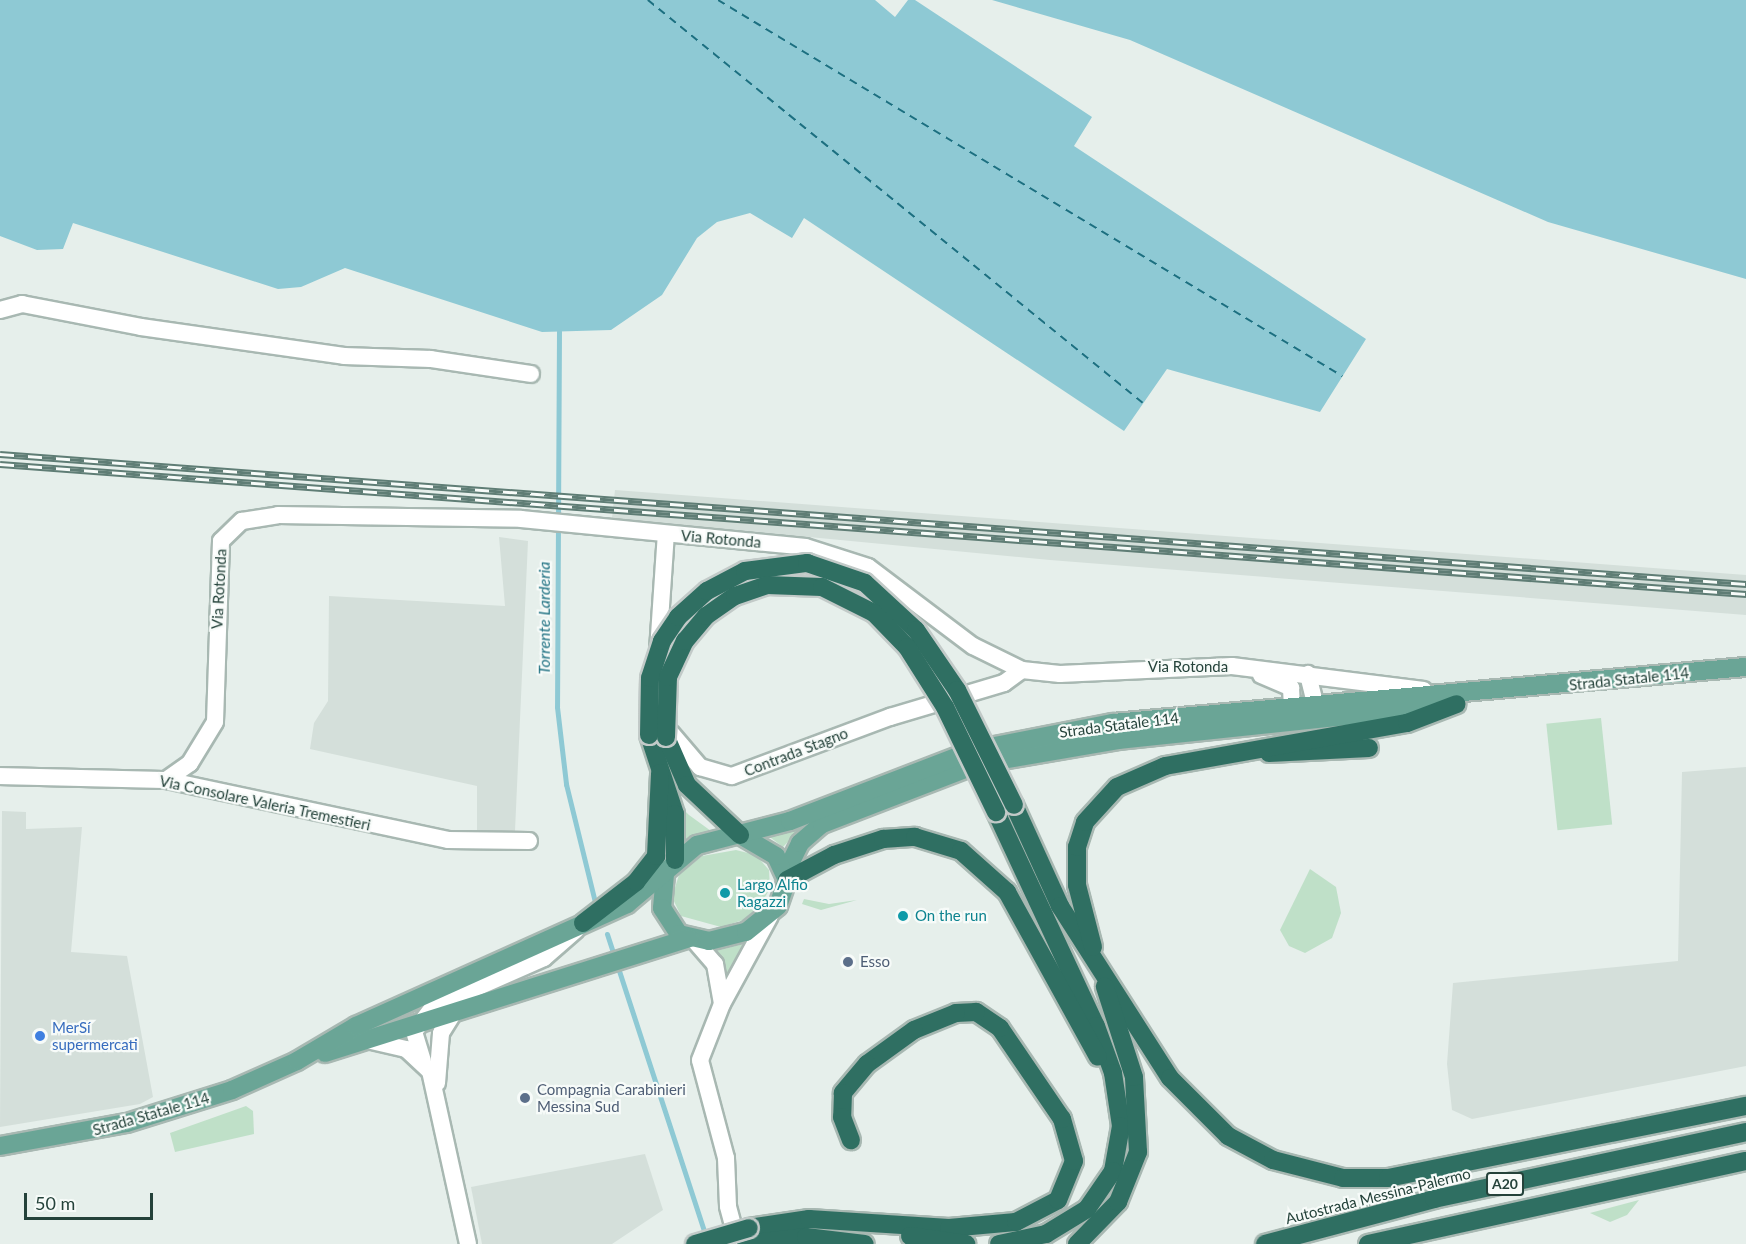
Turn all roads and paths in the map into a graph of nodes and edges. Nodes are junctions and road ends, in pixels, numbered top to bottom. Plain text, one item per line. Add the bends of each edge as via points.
1 (0, 310) edge
2 (531, 374) dead end
3 (666, 534) junction
4 (1232, 666) junction
5 (1746, 668) edge
6 (1022, 670) junction
7 (1308, 674) junction
8 (1454, 698) junction
9 (1315, 703) junction
10 (1292, 705) junction
11 (1305, 722) junction
12 (1193, 731) junction
13 (1336, 735) junction
14 (658, 736) junction
15 (1369, 748) joint
16 (1195, 760) junction
17 (660, 773) junction
18 (0, 776) edge
19 (166, 780) junction
20 (740, 835) junction
21 (529, 841) dead end
22 (670, 867) junction
23 (787, 876) junction
24 (770, 916) junction
25 (583, 923) junction
26 (692, 939) junction
27 (1098, 965) junction
28 (722, 1004) junction
29 (402, 1005) junction
30 (455, 1011) junction
31 (417, 1022) junction
32 (368, 1040) junction
33 (297, 1061) junction
34 (430, 1063) junction
35 (1746, 1106) edge
36 (1121, 1126) junction
37 (1746, 1132) edge
38 (851, 1140) dead end
39 (0, 1146) edge
40 (1746, 1161) edge
41 (874, 1226) junction
42 (747, 1239) edge
43 (468, 1244) edge
44 (695, 1244) edge
45 (865, 1244) edge
46 (966, 1244) edge
47 (999, 1244) edge
48 (1077, 1244) edge
49 (1265, 1244) edge
50 (1368, 1244) edge

1 - 2 street via 22,304 141,327 344,356 431,359
3 - 6 street, Via Rotonda via 840,555 880,574 985,655
3 - 6 street, Contrada Stagno via 660,698 679,748 710,773 742,773 890,717 1004,683
3 - 19 street, Via Rotonda via 521,519 278,515 233,526 221,541 217,560 215,722 190,763
4 - 6 street, Via Rotonda via 1060,674
4 - 7 street, Via Rotonda
4 - 10 street via 1286,684
5 - 8 main road, Strada Statale 114
7 - 8 street, Via Rotonda
7 - 9 street
8 - 9 main road, Strada Statale 114
8 - 11 main road, Strada Statale 114
8 - 13 highway via 1407,723
9 - 10 main road, Strada Statale 114
9 - 12 street via 1311,712 1300,716
10 - 20 main road, Strada Statale 114 via 1113,723 1002,743
11 - 12 main road, Strada Statale 114
11 - 13 street
12 - 23 main road, Strada Statale 114 via 955,771 822,824 800,843
13 - 15 street
13 - 16 highway
14 - 17 highway
14 - 20 highway via 687,785
14 - 27 highway, bridge via 650,678 662,641 678,617 707,591 745,571 807,563 865,583 916,630 957,690 1060,906
14 - 36 highway, bridge via 668,677 685,641 706,616 735,596 767,585 822,587 874,613 907,647 951,717 1099,1035 1113,1073
15 - 16 highway
16 - 27 highway via 1132,778 1106,796 1085,822 1077,847 1077,885
17 - 22 highway via 675,814
17 - 25 highway via 656,856 636,882
18 - 19 street, Via Consolare Valeria Tremestieri
19 - 21 street, Via Consolare Valeria Tremestieri via 448,840
20 - 22 main road via 698,845
20 - 23 main road via 766,846
22 - 25 main road via 642,895
22 - 26 main road via 662,908 674,929
23 - 24 main road
23 - 36 highway via 851,848 898,837 932,840 974,859 1002,885 1030,929 1097,1056
24 - 26 main road via 734,937
24 - 28 street
25 - 29 main road
25 - 31 street via 544,958 450,998
26 - 28 street via 715,964
26 - 30 main road via 656,945
27 - 35 highway via 1153,1054 1207,1119 1250,1148 1320,1174 1388,1178 1425,1173
27 - 48 highway via 1134,1077 1138,1152 1118,1202
28 - 42 street via 701,1052 701,1069
29 - 31 street
29 - 33 main road
30 - 31 main road
30 - 34 street via 441,1033
31 - 32 main road
31 - 34 street
32 - 33 main road
32 - 34 street via 406,1049
33 - 39 main road, Strada Statale 114 via 168,1112
34 - 43 street
36 - 47 highway via 1113,1171 1087,1209 1046,1234
37 - 49 highway, Autostrada Messina-Palermo / A20 via 1434,1199
38 - 41 highway via 842,1117 843,1093 883,1049 956,1013 976,1012 1000,1028 1062,1119 1073,1146 1072,1175 1058,1200 1034,1216 998,1225
40 - 50 highway, A20
41 - 42 highway via 809,1219
41 - 46 highway
42 - 44 highway, bridge
42 - 45 highway via 806,1237

